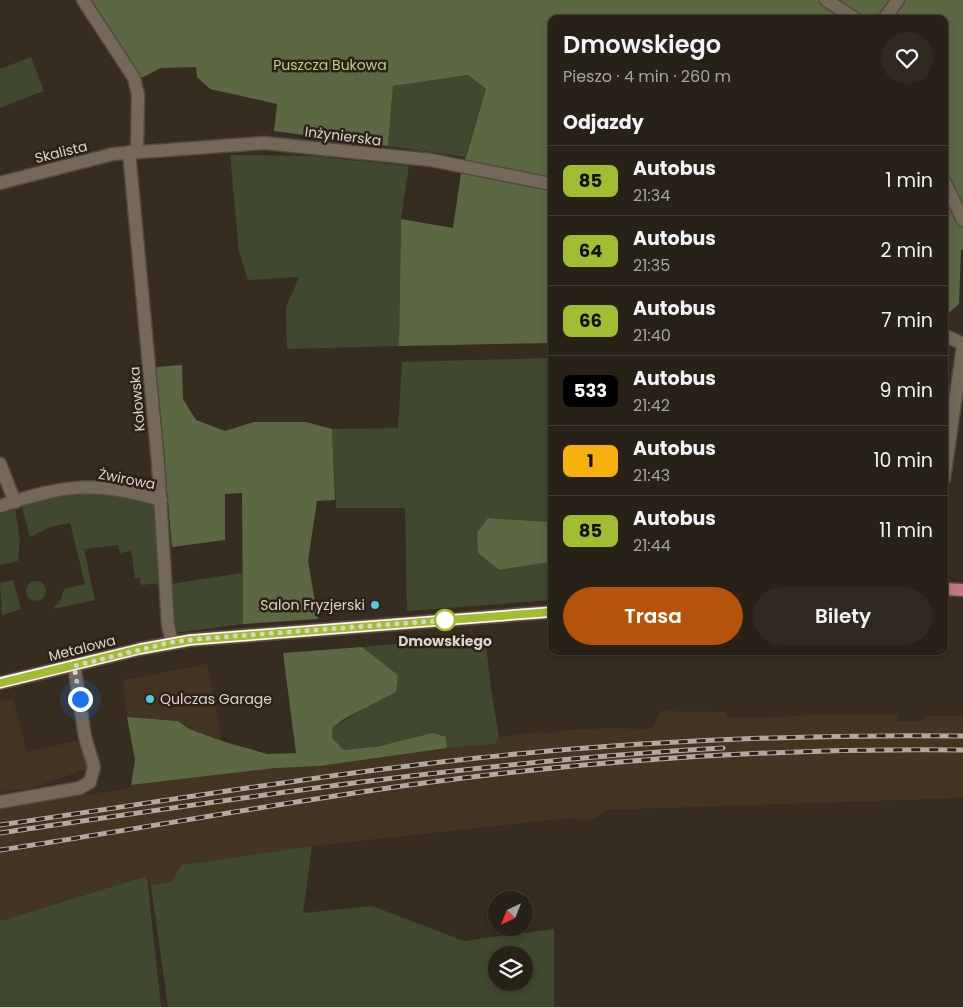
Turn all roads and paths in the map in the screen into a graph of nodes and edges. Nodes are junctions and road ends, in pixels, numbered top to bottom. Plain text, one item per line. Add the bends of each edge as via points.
1 (83, 0) edge
2 (826, 0) edge
3 (898, 0) edge
4 (850, 15) edge
5 (887, 15) edge
6 (133, 152) junction
7 (0, 183) edge
8 (548, 183) edge
9 (948, 189) edge
10 (963, 220) edge
11 (948, 337) edge
12 (963, 344) edge
13 (948, 451) edge
14 (0, 464) edge
15 (161, 500) junction
16 (15, 502) junction
17 (0, 506) edge
18 (948, 589) edge
19 (963, 590) edge
20 (548, 612) edge
21 (172, 642) junction
22 (74, 666) junction
23 (0, 683) edge
24 (0, 802) edge

1 - 6 street, Kołowska via 134,78 138,95
2 - 4 street
3 - 5 street
6 - 7 street, Skalista
6 - 8 street, Inżynierska via 264,143 318,147 431,160
6 - 15 street, Kołowska
9 - 10 street
11 - 12 street
12 - 13 street
14 - 16 street
15 - 16 street, Żwirowa via 101,487 72,487
15 - 21 street, Kołowska via 168,625
16 - 17 street, Żwirowa
18 - 19 main road
20 - 21 main road, Metalowa
21 - 22 main road, Metalowa
22 - 23 main road, Metalowa
22 - 24 street via 85,737 94,767 91,781 80,788

